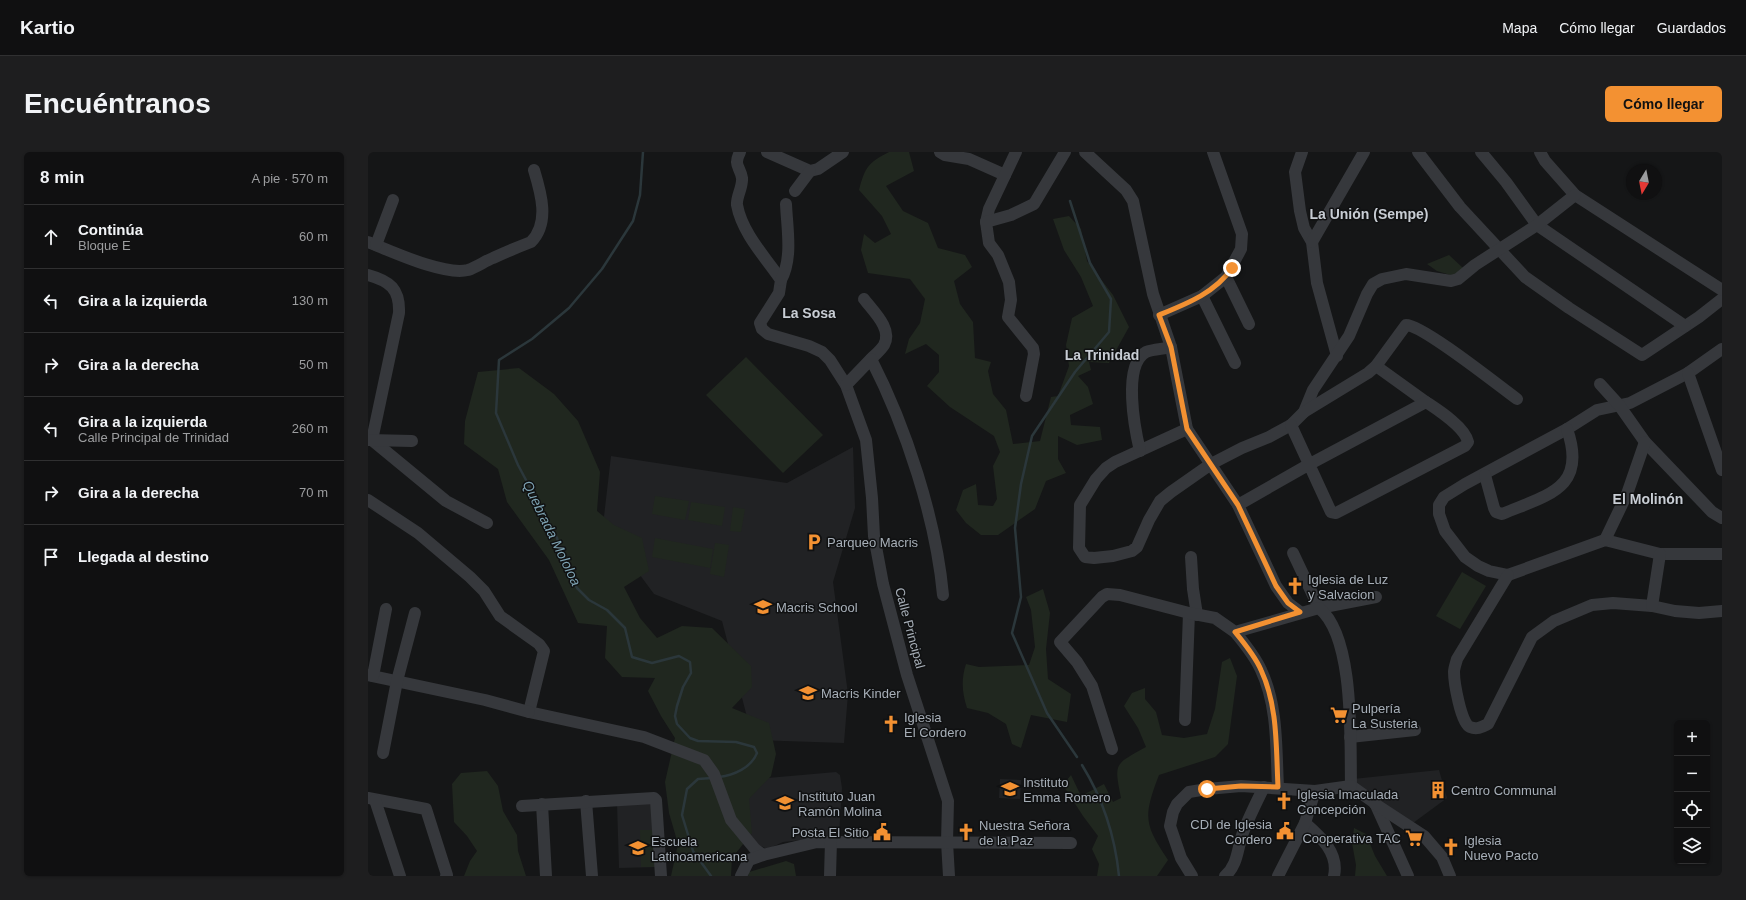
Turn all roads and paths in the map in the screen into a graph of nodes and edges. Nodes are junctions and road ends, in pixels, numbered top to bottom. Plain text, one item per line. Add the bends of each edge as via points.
1 (740, 152) edge
2 (843, 152) edge
3 (940, 152) edge
4 (1016, 152) edge
5 (1066, 152) edge
6 (1085, 152) edge
7 (1213, 152) edge
8 (1302, 152) edge
9 (1364, 152) edge
10 (1418, 152) edge
11 (1481, 152) edge
12 (1540, 152) edge
13 (770, 153) edge
14 (1097, 156) edge
15 (534, 170) dead end
16 (810, 171) junction
17 (1005, 174) junction
18 (795, 191) dead end
19 (1575, 195) junction
20 (392, 200) dead end
21 (786, 204) dead end
22 (986, 222) junction
23 (1537, 226) junction
24 (1312, 242) junction
25 (372, 244) edge
26 (1498, 250) junction
27 (368, 275) edge
28 (1226, 277) junction
29 (781, 280) junction
30 (1722, 290) edge
31 (1202, 296) junction
32 (864, 299) dead end
33 (1722, 299) edge
34 (1159, 315) junction
35 (1249, 324) dead end
36 (1685, 326) junction
37 (1171, 347) junction
38 (1722, 350) edge
39 (1337, 356) junction
40 (871, 359) junction
41 (1235, 363) dead end
42 (1376, 366) junction
43 (1688, 373) junction
44 (1600, 384) dead end
45 (846, 385) junction
46 (1026, 396) dead end
47 (1518, 399) dead end
48 (1426, 402) junction
49 (1619, 405) junction
50 (1304, 412) junction
51 (1291, 425) junction
52 (1187, 429) junction
53 (1567, 429) junction
54 (370, 440) edge
55 (412, 441) dead end
56 (1645, 442) junction
57 (1140, 451) junction
58 (1211, 464) junction
59 (1308, 464) junction
60 (1722, 470) edge
61 (1485, 475) junction
62 (368, 500) edge
63 (1238, 505) junction
64 (1722, 518) edge
65 (487, 523) dead end
66 (1606, 540) junction
67 (1293, 553) dead end
68 (1660, 554) junction
69 (1722, 554) edge
70 (1191, 557) dead end
71 (1508, 575) junction
72 (942, 595) dead end
73 (1376, 597) dead end
74 (1652, 606) junction
75 (1320, 608) junction
76 (386, 609) dead end
77 (1300, 612) junction
78 (1722, 612) edge
79 (415, 613) dead end
80 (1193, 614) junction
81 (1235, 632) junction
82 (371, 676) edge
83 (397, 681) junction
84 (529, 712) junction
85 (1185, 720) dead end
86 (1415, 730) dead end
87 (1350, 737) junction
88 (1112, 749) dead end
89 (383, 752) dead end
90 (1351, 786) junction
91 (1264, 787) junction
92 (1278, 787) junction
93 (1315, 791) junction
94 (372, 799) edge
95 (586, 801) junction
96 (1375, 803) junction
97 (542, 804) junction
98 (522, 806) dead end
99 (1305, 823) junction
100 (831, 841) junction
101 (947, 842) junction
102 (1072, 843) dead end
103 (763, 855) junction
104 (400, 876) edge
105 (446, 876) edge
106 (546, 876) edge
107 (592, 876) edge
108 (661, 876) edge
109 (741, 876) edge
110 (830, 876) edge
111 (949, 876) edge
112 (1192, 876) edge
113 (1225, 876) edge
114 (1278, 876) edge
115 (1334, 876) edge
116 (1408, 876) edge
117 (1450, 876) edge

1 - 29 street via 736,159 742,177 737,203 741,219
2 - 16 street via 818,169
3 - 17 street via 969,159
4 - 17 street
5 - 22 street via 1034,204 1011,215
6 - 14 street
7 - 28 street via 1242,234 1241,249
8 - 24 street via 1296,172 1297,194 1304,228
9 - 24 street
10 - 26 street via 1460,207
11 - 23 street
12 - 19 street
13 - 16 street
14 - 34 street via 1133,201
15 - 25 street via 541,193 543,212 537,236 531,242 468,270 456,271
16 - 18 street
17 - 22 street
19 - 23 street
19 - 30 street
20 - 25 street
21 - 29 street via 787,261 786,272
22 - 46 street via 989,243 998,255 1009,282 1011,300 1008,317 1033,348
23 - 26 street
23 - 36 street
24 - 39 street via 1317,283
26 - 36 street via 1524,277 1642,355
26 - 39 street via 1458,279 1451,281 1406,274 1382,279 1373,284
27 - 54 street via 390,284 400,302 400,313
28 - 31 street
28 - 35 street
29 - 45 street, Calle Principal via 779,293 760,323 762,329 768,334 822,352
31 - 34 street
31 - 41 street
32 - 40 street via 886,329 887,336 884,345
33 - 36 street
34 - 37 street
37 - 52 street
37 - 57 street via 1146,352 1138,361 1135,370 1131,397
38 - 43 street
39 - 50 street via 1313,390
40 - 45 street
40 - 72 street via 899,422 920,484 935,546
42 - 47 street via 1404,327 1409,325 1436,340
42 - 48 street
42 - 50 street
43 - 49 street via 1630,403
43 - 60 street
44 - 49 street
45 - 101 street, Calle Principal via 868,448 874,536 884,584 907,675 948,802
48 - 59 street
48 - 59 street via 1464,433 1468,442 1465,446 1336,513 1331,512
49 - 53 street via 1597,410
49 - 56 street
50 - 51 street
51 - 58 street
51 - 59 street
52 - 57 street
52 - 58 street
53 - 61 street
53 - 61 street via 1574,457 1566,482 1556,491 1502,514 1494,508
54 - 55 street
54 - 65 street via 446,501
56 - 64 street via 1712,512
56 - 66 street via 1627,494
57 - 58 street via 1106,468 1080,505 1079,548 1085,557 1113,556 1132,551 1137,547 1160,501
58 - 63 street
59 - 63 street
61 - 71 street via 1444,497 1439,504 1439,514 1445,531 1465,557 1489,571
62 - 84 street via 424,538 484,591 500,616 539,644 544,652
63 - 77 street via 1276,586 1288,603
66 - 68 street
66 - 71 street
67 - 75 street
68 - 69 street
68 - 74 street
70 - 80 street
71 - 74 street via 1457,659 1454,672 1461,713 1466,725 1471,728 1488,724 1532,637 1554,621 1592,605 1613,603
73 - 75 street
74 - 78 street via 1675,611
75 - 77 street
75 - 87 street via 1330,617 1340,642 1350,701
76 - 82 street
77 - 81 street
79 - 83 street
80 - 81 street via 1215,618
80 - 85 street
80 - 88 street via 1107,594 1060,642 1092,686
81 - 92 street via 1260,668 1271,697
82 - 83 street
83 - 84 street
83 - 89 street
84 - 103 street via 644,738 704,760 714,774 730,820
86 - 87 street
87 - 90 street
90 - 93 street
90 - 96 street
91 - 92 street
91 - 112 street via 1207,789 1189,792 1181,798 1173,812 1170,826 1181,858
91 - 113 street via 1243,832 1238,853
92 - 93 street
93 - 99 street
94 - 104 street
94 - 105 street via 426,809
95 - 97 street
95 - 107 street
95 - 108 street via 654,798 656,800
96 - 116 street
96 - 117 street via 1424,836 1442,856
97 - 98 street
97 - 106 street
99 - 114 street
99 - 115 street via 1335,860
100 - 101 street
100 - 103 street
100 - 110 street
101 - 102 street
101 - 111 street, Calle Principal
103 - 109 street via 749,860

